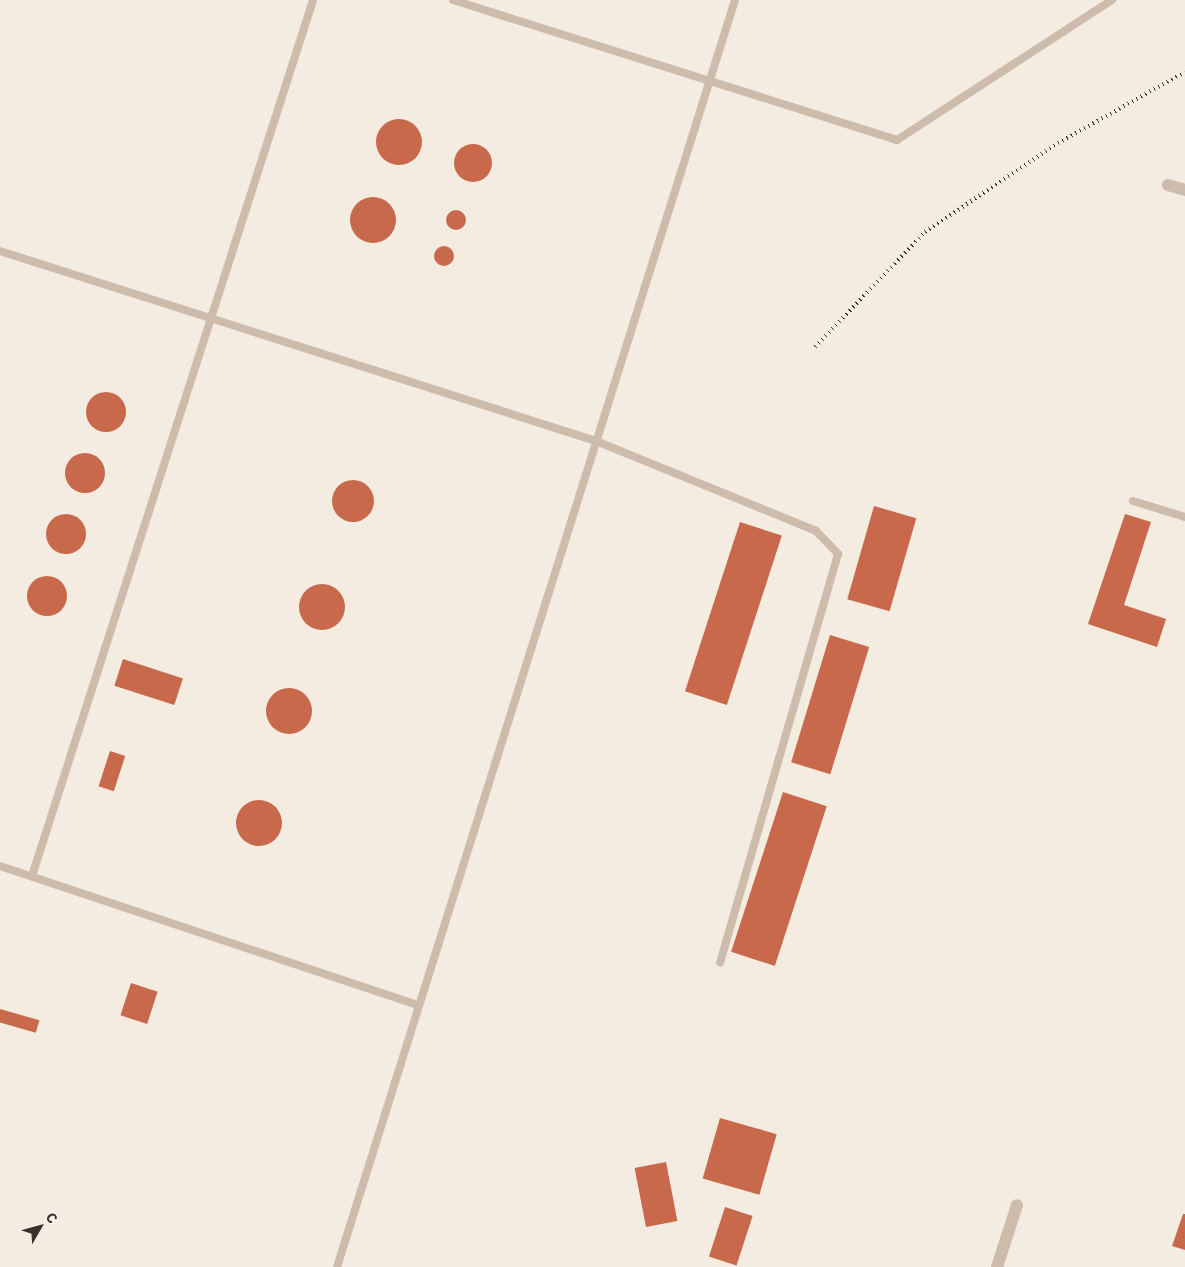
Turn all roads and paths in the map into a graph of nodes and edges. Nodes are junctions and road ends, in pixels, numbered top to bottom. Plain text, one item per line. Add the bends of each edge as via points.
1 (314, 0) edge
2 (453, 0) edge
3 (735, 0) edge
4 (1112, 0) edge
5 (709, 81) junction
6 (1168, 185) dead end
7 (1185, 190) edge
8 (0, 250) edge
9 (211, 318) junction
10 (596, 441) junction
11 (1133, 501) dead end
12 (1185, 517) edge
13 (0, 866) edge
14 (32, 876) junction
15 (720, 962) dead end
16 (420, 1005) junction
17 (1017, 1205) dead end
18 (337, 1267) edge
19 (997, 1267) edge

1 - 9 lane
2 - 5 lane
3 - 5 lane
4 - 5 lane via 897,140
5 - 10 lane
6 - 7 street
8 - 9 lane
9 - 10 lane
9 - 14 lane
10 - 15 lane via 816,531 838,554
10 - 16 lane
11 - 12 lane
13 - 14 lane
14 - 16 lane
16 - 18 lane
17 - 19 street

